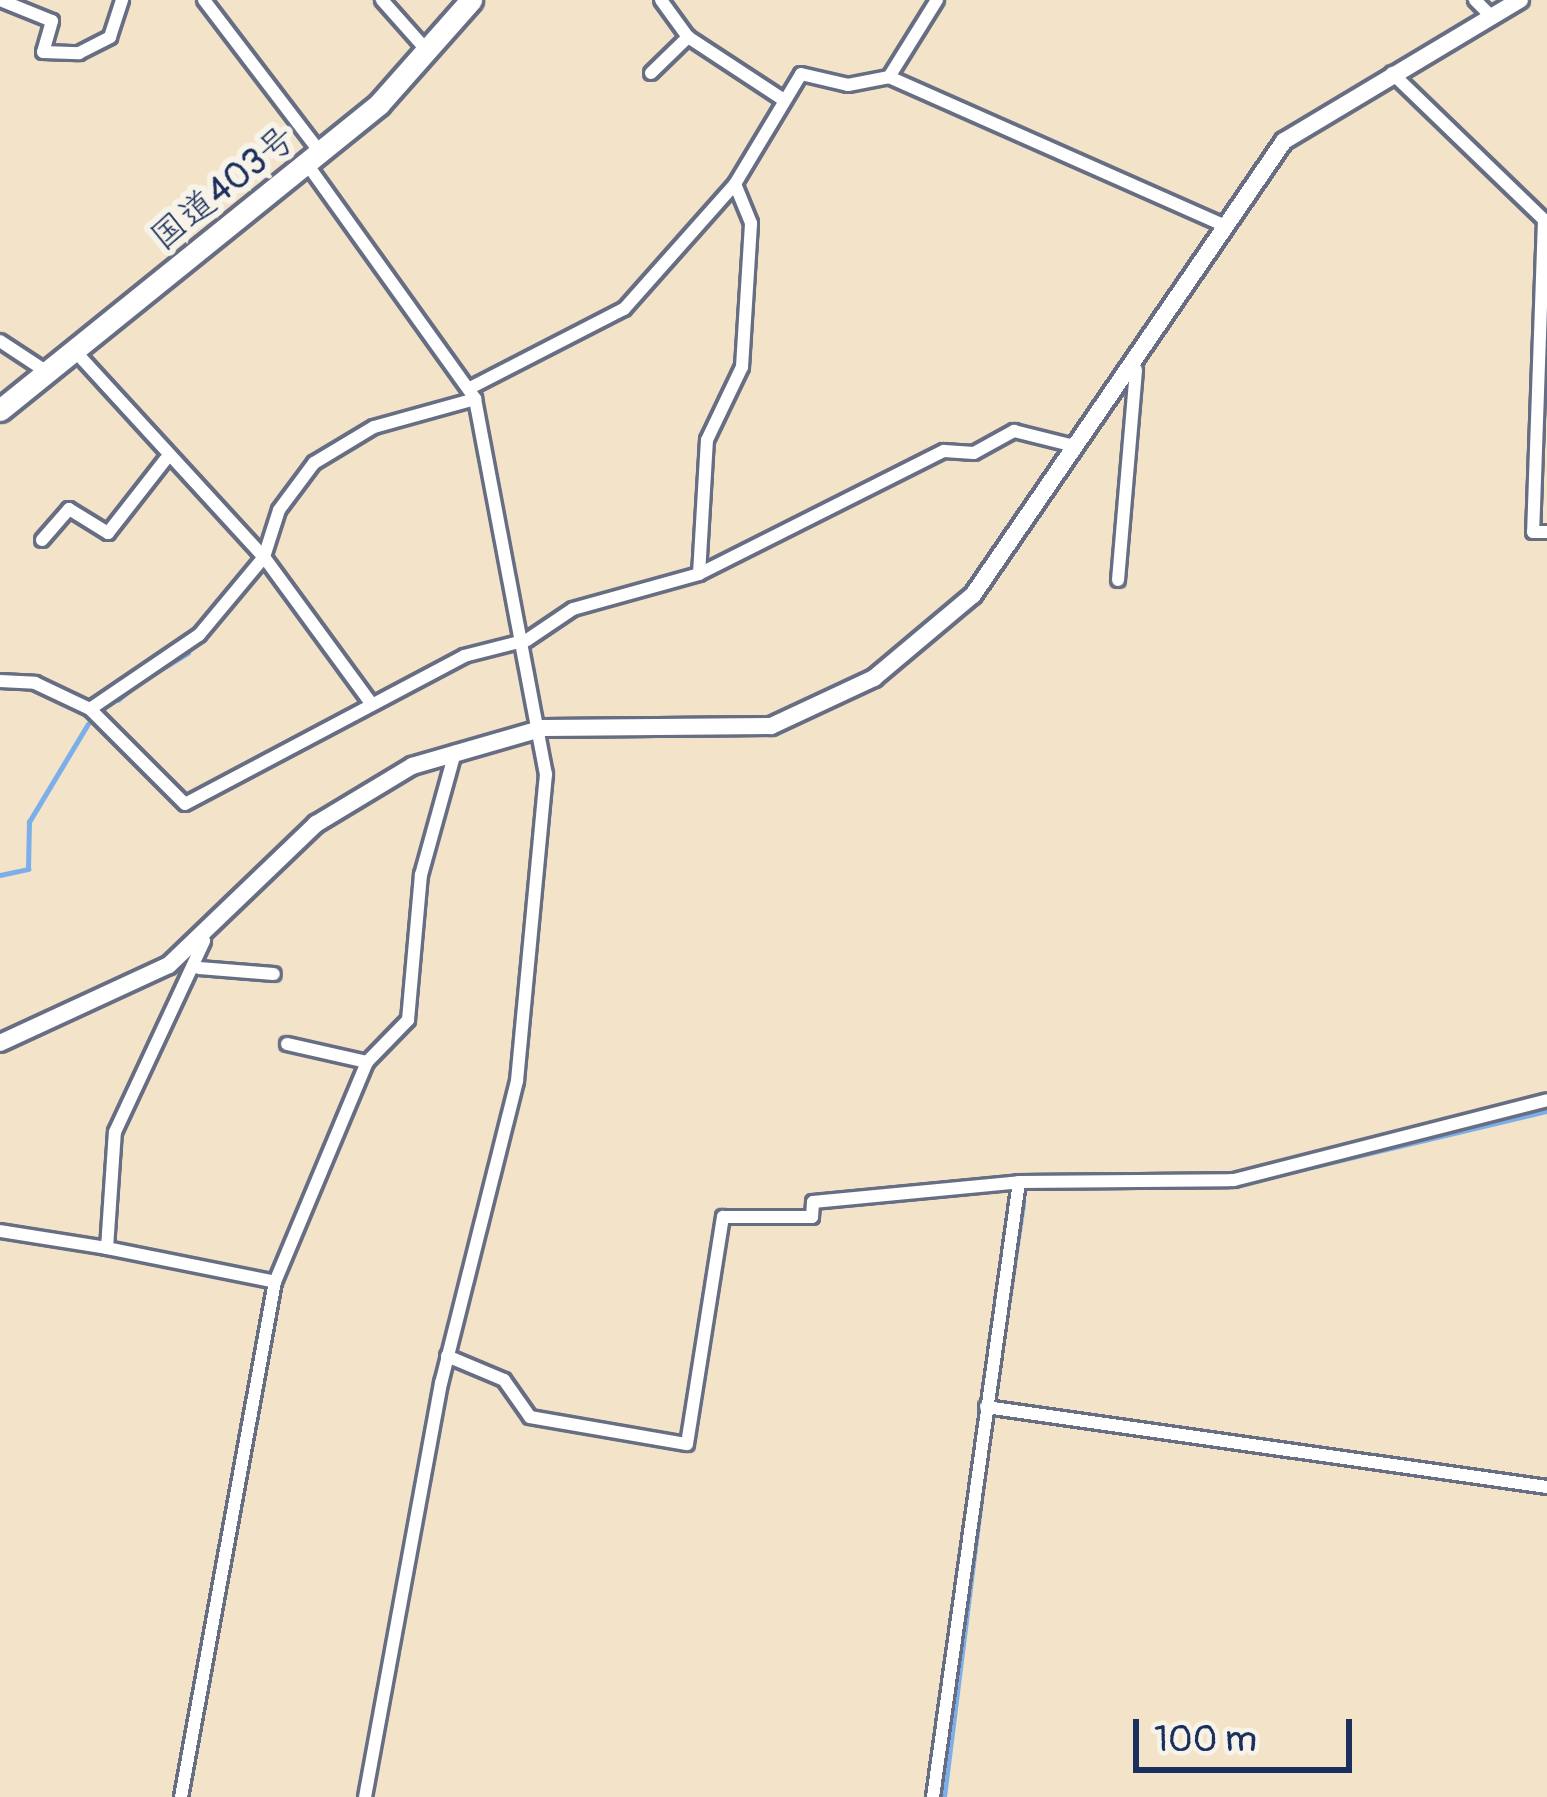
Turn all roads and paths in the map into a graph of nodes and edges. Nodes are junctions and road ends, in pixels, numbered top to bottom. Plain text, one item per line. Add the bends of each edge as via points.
1 (0, 0) edge
2 (122, 0) edge
3 (204, 0) edge
4 (382, 0) edge
5 (471, 0) edge
6 (661, 0) edge
7 (937, 0) edge
8 (1475, 0) edge
9 (1520, 0) edge
10 (1493, 18) junction
11 (688, 37) junction
12 (431, 55) junction
13 (650, 73) dead end
14 (1393, 73) junction
15 (889, 77) junction
16 (784, 100) junction
17 (314, 158) junction
18 (735, 184) junction
19 (1225, 226) junction
20 (0, 341) edge
21 (74, 350) junction
22 (1136, 370) junction
23 (47, 372) junction
24 (472, 393) junction
25 (0, 410) edge
26 (1070, 445) junction
27 (165, 460) junction
28 (1547, 532) edge
29 (42, 539) dead end
30 (264, 556) junction
31 (699, 574) junction
32 (1118, 580) dead end
33 (527, 640) junction
34 (0, 681) edge
35 (370, 702) junction
36 (90, 709) junction
37 (544, 728) junction
38 (455, 752) junction
39 (204, 941) junction
40 (200, 968) junction
41 (274, 974) dead end
42 (0, 1043) edge
43 (287, 1045) dead end
44 (367, 1062) junction
45 (1547, 1100) edge
46 (1019, 1182) junction
47 (0, 1231) edge
48 (107, 1248) junction
49 (275, 1282) junction
50 (447, 1356) junction
51 (986, 1407) junction
52 (1547, 1487) edge
53 (181, 1797) edge
54 (365, 1797) edge
55 (933, 1797) edge

1 - 2 street via 52,21 43,52 79,53 110,37
3 - 17 street
4 - 12 street
5 - 12 highway, 国道403号
6 - 11 street
7 - 15 street
8 - 10 street
9 - 10 street
10 - 14 street
11 - 13 street
11 - 16 street
12 - 17 highway, 国道403号
14 - 19 street via 1284,141
14 - 28 street via 1544,220 1533,532
15 - 16 street via 848,85 801,74
15 - 19 street
16 - 18 street
17 - 21 highway, 国道403号
17 - 24 street
18 - 24 street via 624,309
18 - 31 street via 751,224 742,367 707,440
19 - 22 street
20 - 23 street
21 - 23 highway, 国道403号
21 - 27 street
22 - 26 street
22 - 32 street
23 - 25 highway, 国道403号
24 - 30 street via 344,441 279,510
24 - 33 street
26 - 31 street via 1013,431 974,453 944,451
26 - 37 street via 973,595 829,705 746,729
27 - 29 street via 108,533 69,509
27 - 30 street
30 - 35 street
30 - 36 street via 199,635
31 - 33 street via 573,609
33 - 35 street
33 - 37 street
34 - 36 street via 35,683
35 - 36 street via 185,803
37 - 38 street
37 - 50 street via 517,1081
38 - 39 street via 316,824
38 - 44 street via 421,875 408,1020
39 - 40 street
39 - 42 street
40 - 41 street
40 - 48 street via 115,1132
43 - 44 street
44 - 49 street
45 - 46 street via 1234,1180
46 - 50 street via 813,1202 812,1217 724,1217 687,1444 530,1417 504,1380
46 - 51 street
47 - 48 street
48 - 49 street
49 - 53 street
50 - 54 street
51 - 52 street
51 - 55 street

